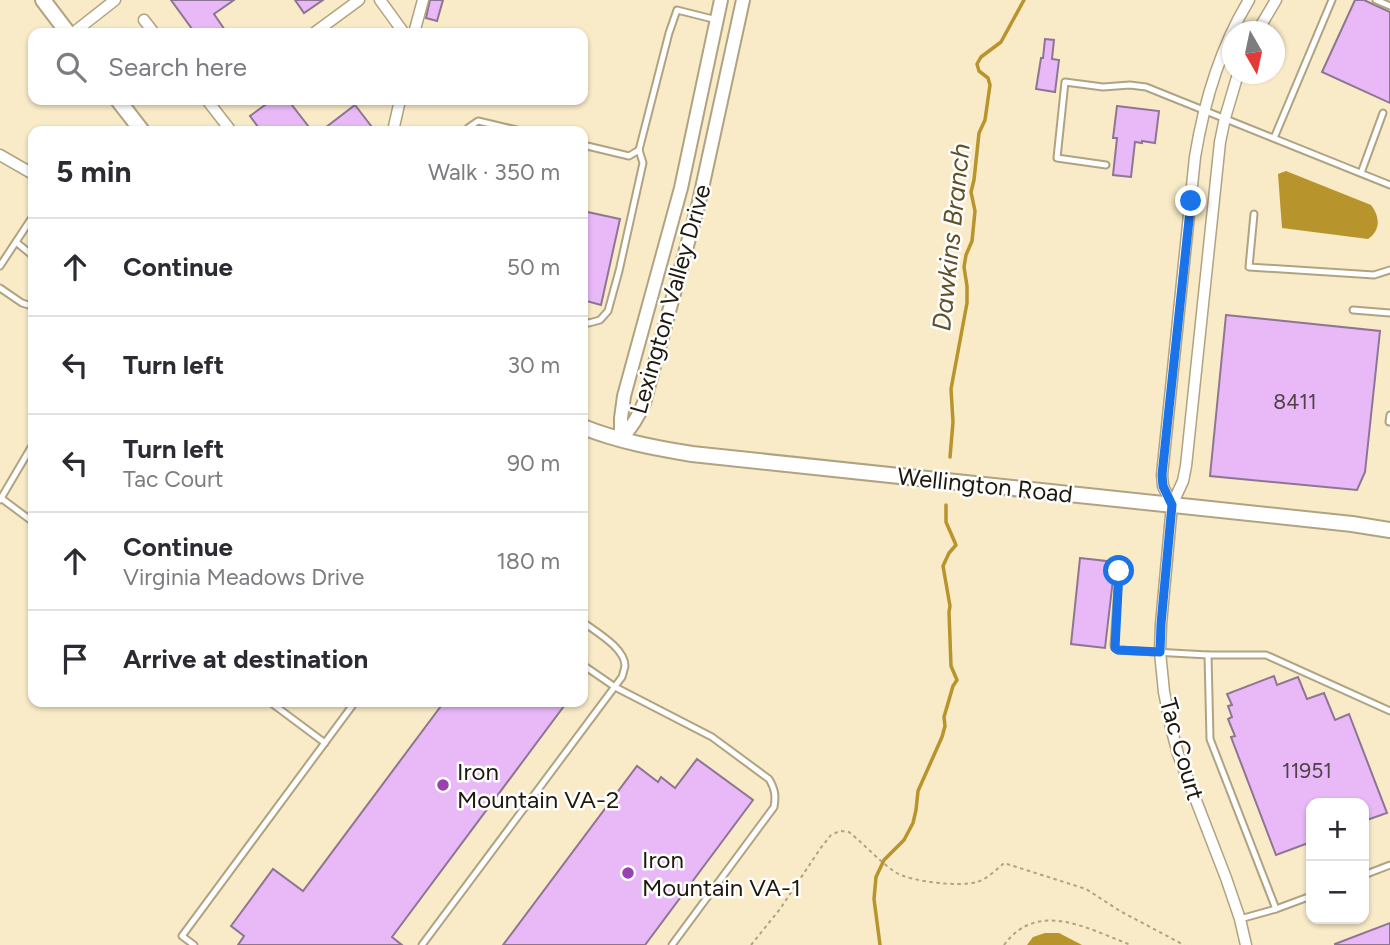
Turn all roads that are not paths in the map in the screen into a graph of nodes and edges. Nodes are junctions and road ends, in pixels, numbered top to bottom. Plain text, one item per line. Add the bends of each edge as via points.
1 (43, 0) edge
2 (115, 0) edge
3 (359, 0) edge
4 (380, 0) edge
5 (423, 0) edge
6 (676, 0) edge
7 (721, 0) edge
8 (743, 0) edge
9 (1249, 0) edge
10 (1276, 0) edge
11 (1332, 0) edge
12 (1376, 0) edge
13 (1390, 6) edge
14 (677, 10) junction
15 (144, 20) dead end
16 (717, 20) junction
17 (1264, 21) edge
18 (738, 24) junction
19 (64, 28) edge
20 (80, 28) edge
21 (150, 28) edge
22 (321, 28) edge
23 (400, 28) edge
24 (415, 28) edge
25 (1235, 84) edge
26 (122, 105) edge
27 (215, 105) edge
28 (399, 105) edge
29 (1204, 110) junction
30 (1383, 113) dead end
31 (1225, 118) junction
32 (138, 126) edge
33 (228, 126) edge
34 (394, 126) edge
35 (471, 126) edge
36 (500, 126) edge
37 (1274, 138) junction
38 (588, 146) edge
39 (639, 150) junction
40 (0, 155) edge
41 (1106, 165) dead end
42 (28, 171) edge
43 (1361, 173) junction
44 (1390, 186) edge
45 (1254, 214) dead end
46 (28, 224) edge
47 (16, 242) junction
48 (28, 252) edge
49 (0, 266) edge
50 (1390, 270) edge
51 (0, 288) edge
52 (28, 305) edge
53 (1353, 310) dead end
54 (1390, 313) edge
55 (588, 323) edge
56 (1390, 415) edge
57 (1389, 422) edge
58 (588, 429) edge
59 (621, 439) junction
60 (28, 453) edge
61 (1, 499) edge
62 (1172, 505) junction
63 (28, 518) edge
64 (1390, 530) edge
65 (1119, 571) dead end
66 (588, 626) edge
67 (1160, 652) junction
68 (1208, 655) junction
69 (588, 668) edge
70 (615, 687) junction
71 (277, 707) edge
72 (351, 707) edge
73 (1390, 711) edge
74 (324, 743) junction
75 (1390, 865) edge
76 (1369, 873) edge
77 (1306, 898) edge
78 (1276, 909) junction
79 (1240, 919) junction
80 (194, 945) edge
81 (422, 945) edge
82 (672, 945) edge
83 (1246, 945) edge

1 - 19 main road
2 - 20 street
3 - 22 street
4 - 23 street
5 - 24 street
6 - 14 lane
7 - 16 street, Lexington Valley Drive
8 - 18 street, Lexington Valley Drive
9 - 29 street via 1229,39
10 - 17 street
11 - 37 lane
12 - 13 lane
14 - 16 lane
14 - 39 lane
15 - 21 street
16 - 18 street
16 - 59 street, Lexington Valley Drive via 681,188 624,396
18 - 59 street, Lexington Valley Drive via 705,177 661,342 638,417
25 - 31 street
26 - 32 main road
27 - 33 street
28 - 34 street
29 - 31 lane
29 - 41 lane via 1146,86 1065,82 1057,158
29 - 62 street via 1162,475
30 - 43 lane
31 - 37 lane
31 - 62 street via 1186,466
35 - 36 lane via 478,121
37 - 43 lane
38 - 39 lane via 629,156
39 - 55 lane via 643,163 620,271 608,311 600,320
40 - 42 street
43 - 44 lane
45 - 50 lane via 1249,267 1374,275
46 - 47 lane
47 - 48 lane
47 - 49 lane
51 - 52 lane
53 - 54 lane
56 - 57 lane
58 - 59 main road, Wellington Road
59 - 62 main road, Wellington Road via 692,454
60 - 61 lane
61 - 63 lane
62 - 64 main road, Wellington Road
62 - 67 street, Tac Court
65 - 67 lane via 1115,648
66 - 70 lane via 623,658 622,677
67 - 68 lane
67 - 79 street, Tac Court via 1178,754
68 - 73 lane via 1266,656
68 - 78 lane via 1210,739
69 - 70 lane
70 - 81 lane
70 - 82 lane via 712,737 774,787 774,807
71 - 74 lane
72 - 74 lane
74 - 80 lane via 182,936
75 - 76 lane
77 - 78 lane
78 - 79 lane
79 - 83 street, Tac Court

